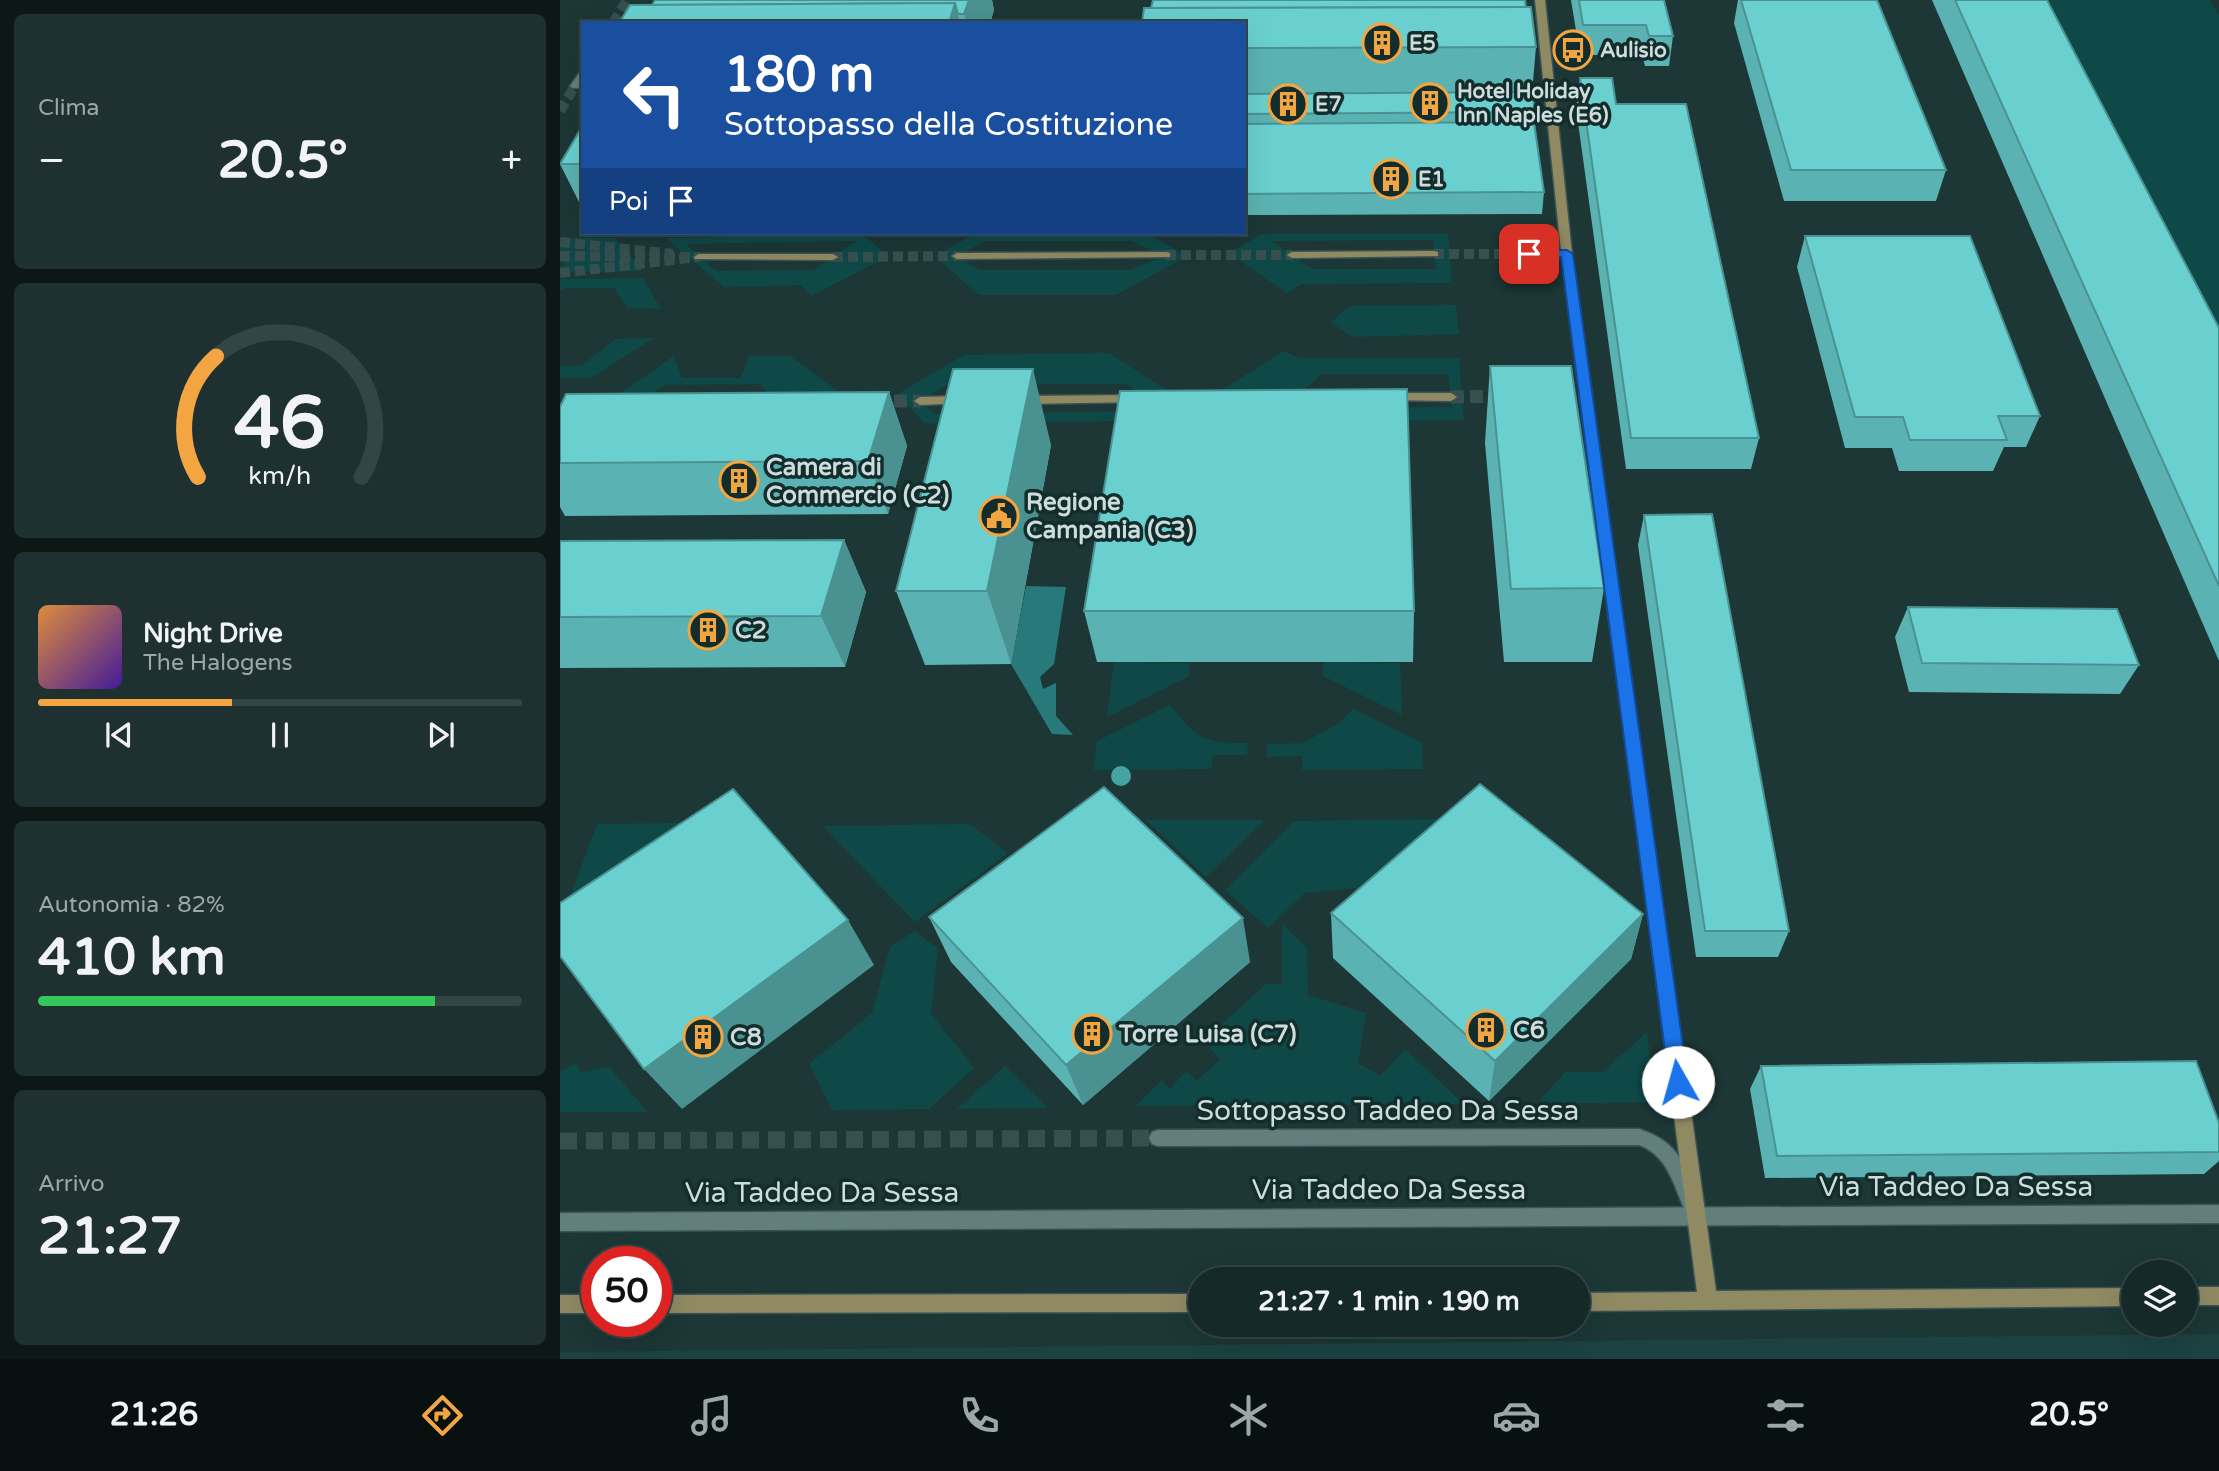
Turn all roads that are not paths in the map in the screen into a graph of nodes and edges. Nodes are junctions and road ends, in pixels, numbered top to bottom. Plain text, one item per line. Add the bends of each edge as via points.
1 (1540, 0) edge
2 (581, 77) edge
3 (575, 86) tunnel mouth
4 (1434, 254) tunnel mouth
5 (1512, 254) tunnel mouth
6 (1567, 254) junction
7 (1166, 255) tunnel mouth
8 (1292, 255) tunnel mouth
9 (957, 256) tunnel mouth
10 (699, 257) dead end
11 (834, 257) tunnel mouth
12 (1581, 354) junction
13 (1568, 382) edge
14 (1373, 397) edge
15 (1451, 397) tunnel mouth
16 (1146, 399) edge
17 (973, 400) edge
18 (1013, 400) edge
19 (920, 401) tunnel mouth
20 (1158, 1138) tunnel mouth
21 (2219, 1214) edge
22 (1696, 1216) junction
23 (560, 1222) edge
24 (2198, 1296) edge
25 (2219, 1296) edge
26 (2121, 1297) edge
27 (1590, 1302) edge
28 (1709, 1302) junction
29 (1188, 1303) edge
30 (560, 1304) edge
31 (581, 1304) edge
32 (672, 1304) edge

1 - 6 main road
2 - 3 street
4 - 8 main road
5 - 6 main road
6 - 12 main road
7 - 9 main road
10 - 11 main road
12 - 13 main road
12 - 22 main road
14 - 15 main road
16 - 18 main road
17 - 19 main road
20 - 22 street, Sottopasso Taddeo Da Sessa via 1618,1136 1655,1141 1670,1155
21 - 22 street, Via Taddeo Da Sessa
22 - 23 street, Via Taddeo Da Sessa
22 - 28 main road
24 - 25 main road
26 - 28 main road
27 - 28 main road
29 - 32 main road
30 - 31 main road

